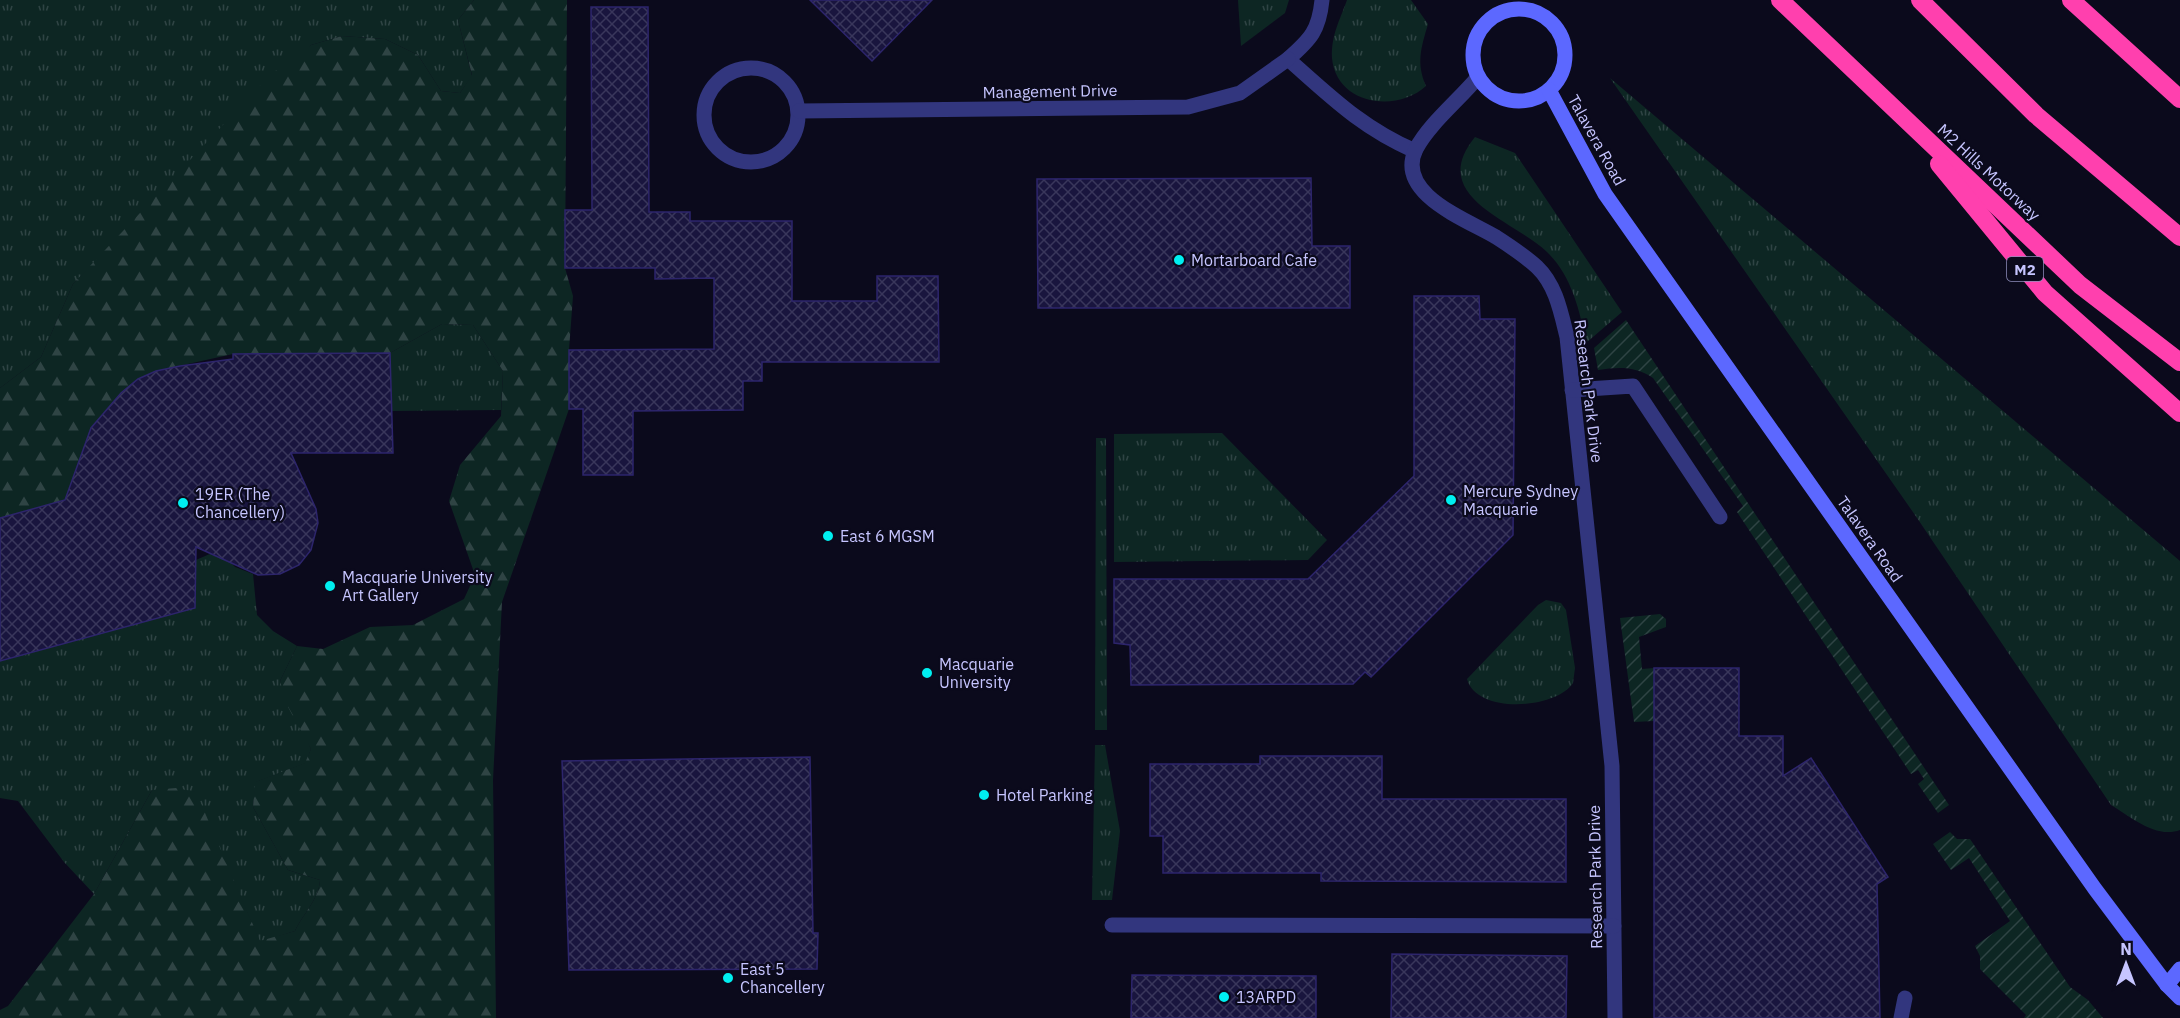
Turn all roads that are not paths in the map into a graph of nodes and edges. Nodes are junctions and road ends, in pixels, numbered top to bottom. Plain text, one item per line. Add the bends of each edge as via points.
1 (1322, 0) edge
2 (1490, 0) edge
3 (1780, 0) edge
4 (1920, 0) edge
5 (2071, 0) edge
6 (1499, 14) junction
7 (1288, 59) junction
8 (1478, 77) junction
9 (1549, 90) junction
10 (2180, 99) edge
11 (1890, 105) junction
12 (799, 111) junction
13 (1415, 151) junction
14 (2180, 237) edge
15 (2180, 362) edge
16 (1572, 390) junction
17 (2180, 413) edge
18 (1720, 517) dead end
19 (1112, 925) dead end
20 (1614, 926) junction
21 (2180, 969) edge
22 (2167, 985) junction
23 (1905, 998) dead end
24 (2180, 998) edge
25 (1615, 1018) edge
26 (1901, 1018) edge

1 - 7 lane, Management Drive via 1314,32
2 - 6 street
3 - 11 highway, M2 Hills Motorway / M2
4 - 14 highway via 2036,115
5 - 10 highway
6 - 8 street via 1487,22 1473,48
6 - 9 street via 1513,9 1528,10 1553,24 1561,36 1564,65
7 - 12 lane, Management Drive via 1240,93 1188,107
7 - 13 lane via 1357,120
8 - 9 street via 1487,90 1512,100 1538,97
8 - 13 lane via 1430,128
9 - 22 street, Talavera Road via 1605,194 2095,889
11 - 15 highway, M2 Hills Motorway / M2 via 2080,285
11 - 17 highway, M2 via 2045,293
12 - 12 lane via 798,127 791,142 779,154 750,163 734,160 720,151 704,124 709,92 720,79 736,70 769,71 783,80
13 - 16 lane, Research Park Drive via 1415,179 1436,204 1518,252 1538,268 1551,287 1567,337
16 - 18 lane via 1633,386
16 - 20 lane, Research Park Drive via 1612,766
19 - 20 lane
20 - 25 lane, Research Park Drive
21 - 22 street
22 - 24 street, Talavera Road
23 - 26 lane

